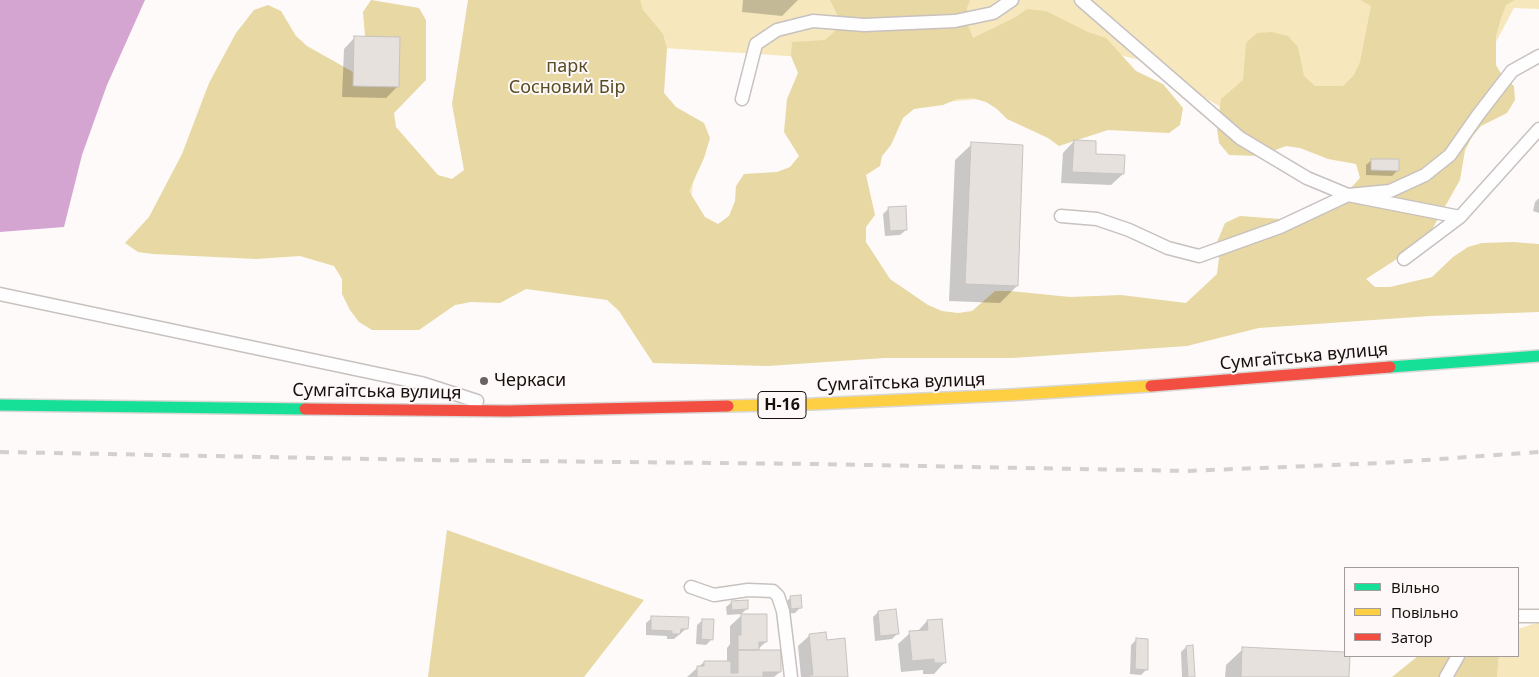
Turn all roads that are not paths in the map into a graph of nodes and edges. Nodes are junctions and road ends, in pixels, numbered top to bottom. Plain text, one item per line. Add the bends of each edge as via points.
1 (1012, 0) edge
2 (1081, 0) edge
3 (1539, 56) edge
4 (742, 99) dead end
5 (1539, 129) edge
6 (1348, 195) junction
7 (1061, 216) dead end
8 (1460, 217) junction
9 (1404, 259) dead end
10 (0, 294) edge
11 (1539, 356) edge
12 (0, 405) edge
13 (508, 411) junction
14 (691, 587) dead end
15 (1519, 616) edge
16 (1539, 616) edge
17 (1457, 657) edge
18 (791, 677) edge
19 (1446, 677) edge

1 - 4 lane via 993,12 955,21 864,25 813,21 777,30 756,44
2 - 6 lane via 1240,138 1307,178
3 - 6 lane via 1512,71 1450,155 1425,176 1390,191
5 - 8 lane
6 - 7 lane via 1280,227 1199,256 1168,248 1097,219
6 - 8 lane
8 - 9 lane
10 - 13 lane via 421,383
11 - 13 main road, Сумгаїтська вулиця / Н-16 via 1019,395 814,404
12 - 13 main road, Сумгаїтська вулиця / Н-16
14 - 18 lane via 714,595 748,590 773,591 783,611
15 - 16 lane
17 - 19 lane

